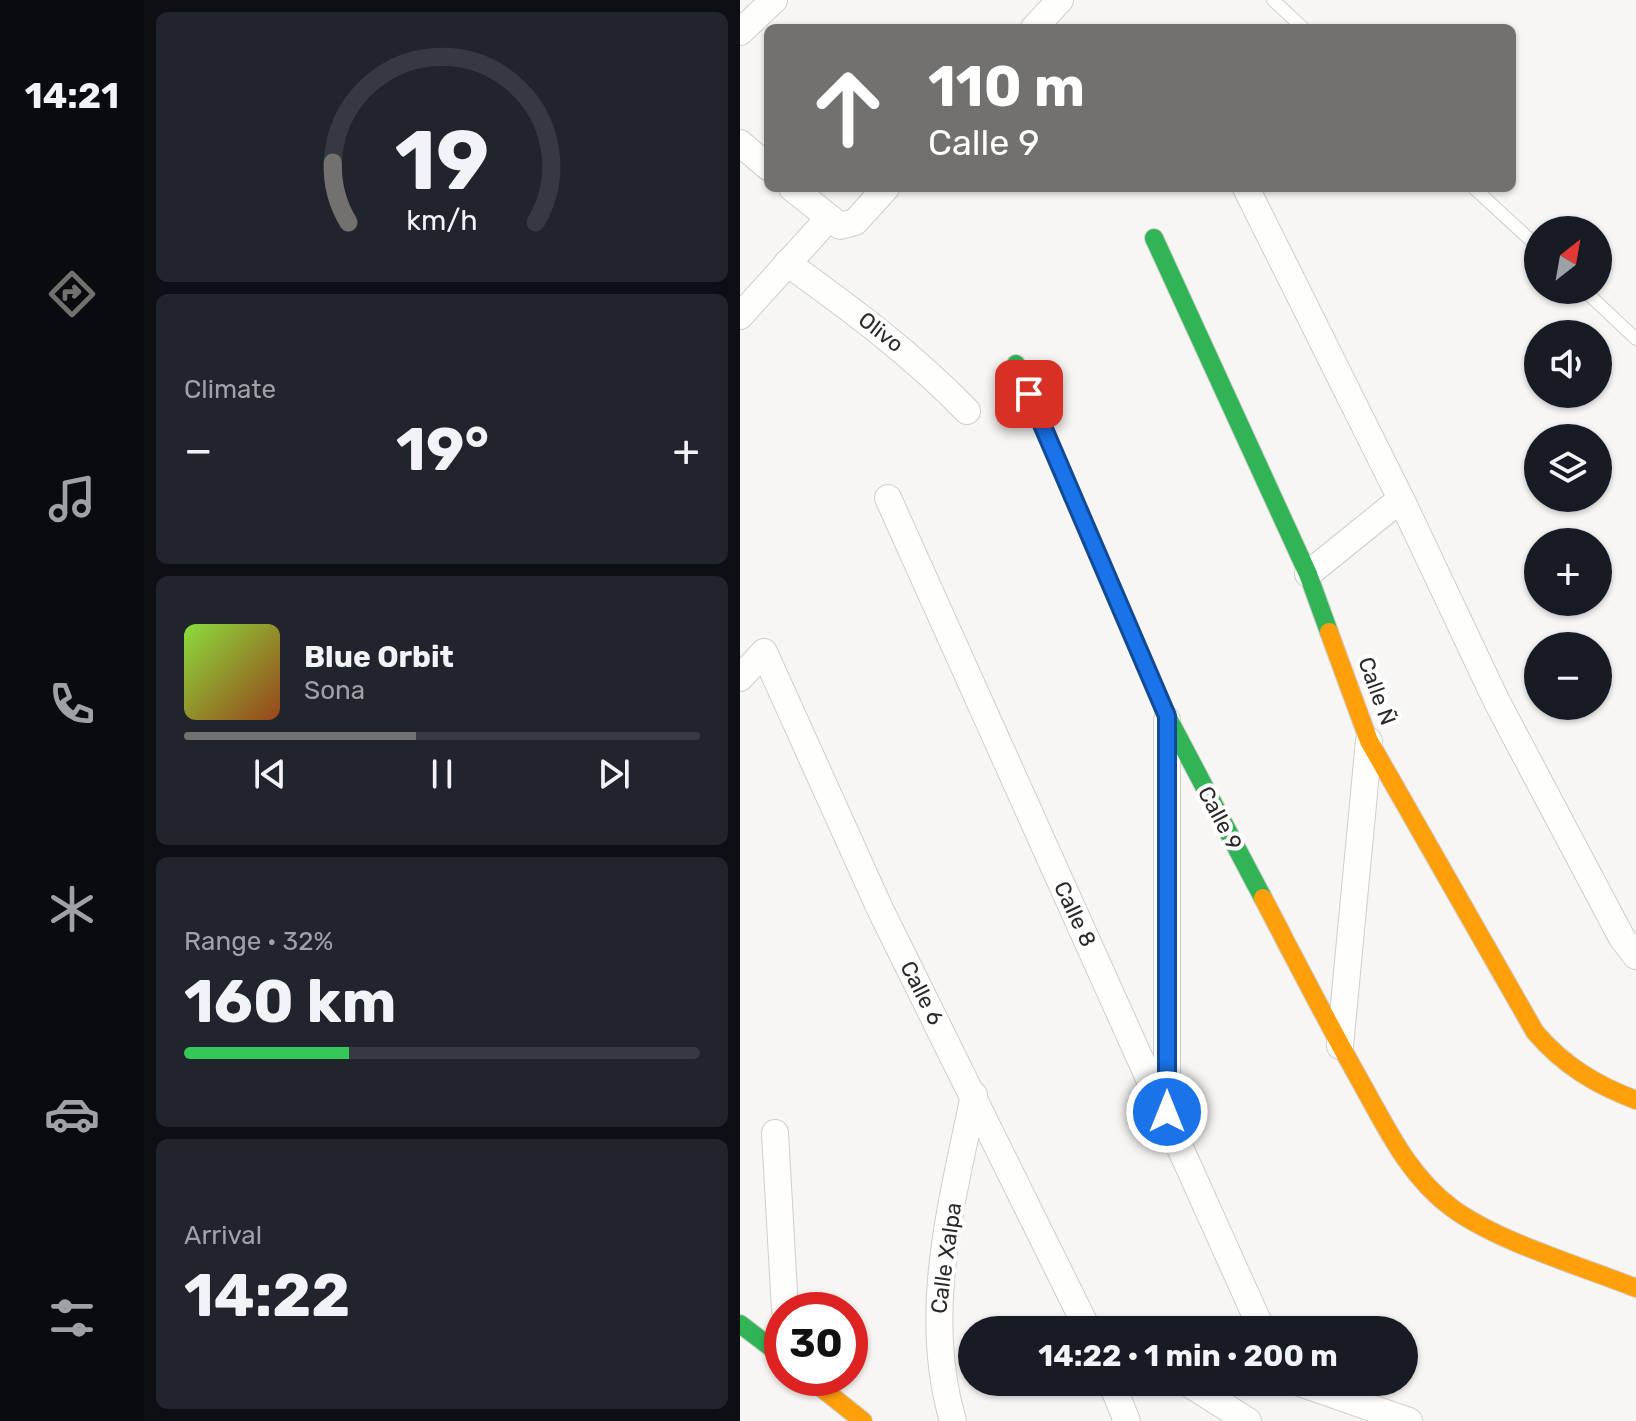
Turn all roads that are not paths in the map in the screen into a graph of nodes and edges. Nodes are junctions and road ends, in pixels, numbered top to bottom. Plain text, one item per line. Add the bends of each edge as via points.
1 (774, 0) edge
2 (1060, 0) edge
3 (1273, 0) edge
4 (1038, 24) edge
5 (1299, 24) edge
6 (740, 32) edge
7 (740, 143) edge
8 (764, 164) edge
9 (797, 192) edge
10 (882, 192) edge
11 (1248, 192) edge
12 (1478, 192) edge
13 (834, 223) junction
14 (1524, 234) edge
15 (1154, 238) dead end
16 (787, 263) junction
17 (1599, 304) edge
18 (740, 316) edge
19 (1636, 339) edge
20 (1016, 364) dead end
21 (967, 411) dead end
22 (888, 498) dead end
23 (1401, 499) junction
24 (1308, 574) junction
25 (740, 678) edge
26 (1167, 716) junction
27 (1369, 741) junction
28 (1636, 956) edge
29 (1340, 1046) junction
30 (974, 1095) junction
31 (1636, 1100) edge
32 (1167, 1112) junction
33 (775, 1133) dead end
34 (1636, 1288) edge
35 (784, 1292) edge
36 (1082, 1316) edge
37 (1256, 1316) edge
38 (740, 1324) edge
39 (764, 1342) edge
40 (832, 1396) edge
41 (1117, 1396) edge
42 (1208, 1396) edge
43 (1336, 1396) edge
44 (863, 1421) edge
45 (953, 1421) edge
46 (1127, 1421) edge
47 (1248, 1421) edge
48 (1409, 1421) edge

1 - 6 street
2 - 4 street
3 - 5 lane
7 - 8 street
9 - 13 street
10 - 13 street via 855,222
11 - 23 street
12 - 14 lane
13 - 16 street
15 - 24 street, Calle Ñ
16 - 18 street
16 - 21 street, Olivo via 883,332
17 - 19 lane
20 - 26 street, Calle 9
22 - 32 street, Calle 8
23 - 24 street
23 - 28 street via 1497,702
24 - 27 street, Calle Ñ
25 - 30 street, Calle 6 via 764,652 880,909
26 - 29 street, Calle 9
26 - 32 street
27 - 29 street
27 - 31 street, Calle Ñ via 1535,1032 1572,1070
29 - 34 street, Calle 9 via 1400,1152 1423,1183 1452,1208 1512,1241
30 - 36 street, Calle 6
30 - 45 street, Calle Xalpa via 945,1241 937,1320
32 - 37 street, Calle 8
33 - 35 street
38 - 39 street
40 - 44 street
41 - 46 street
42 - 47 street
43 - 48 street

